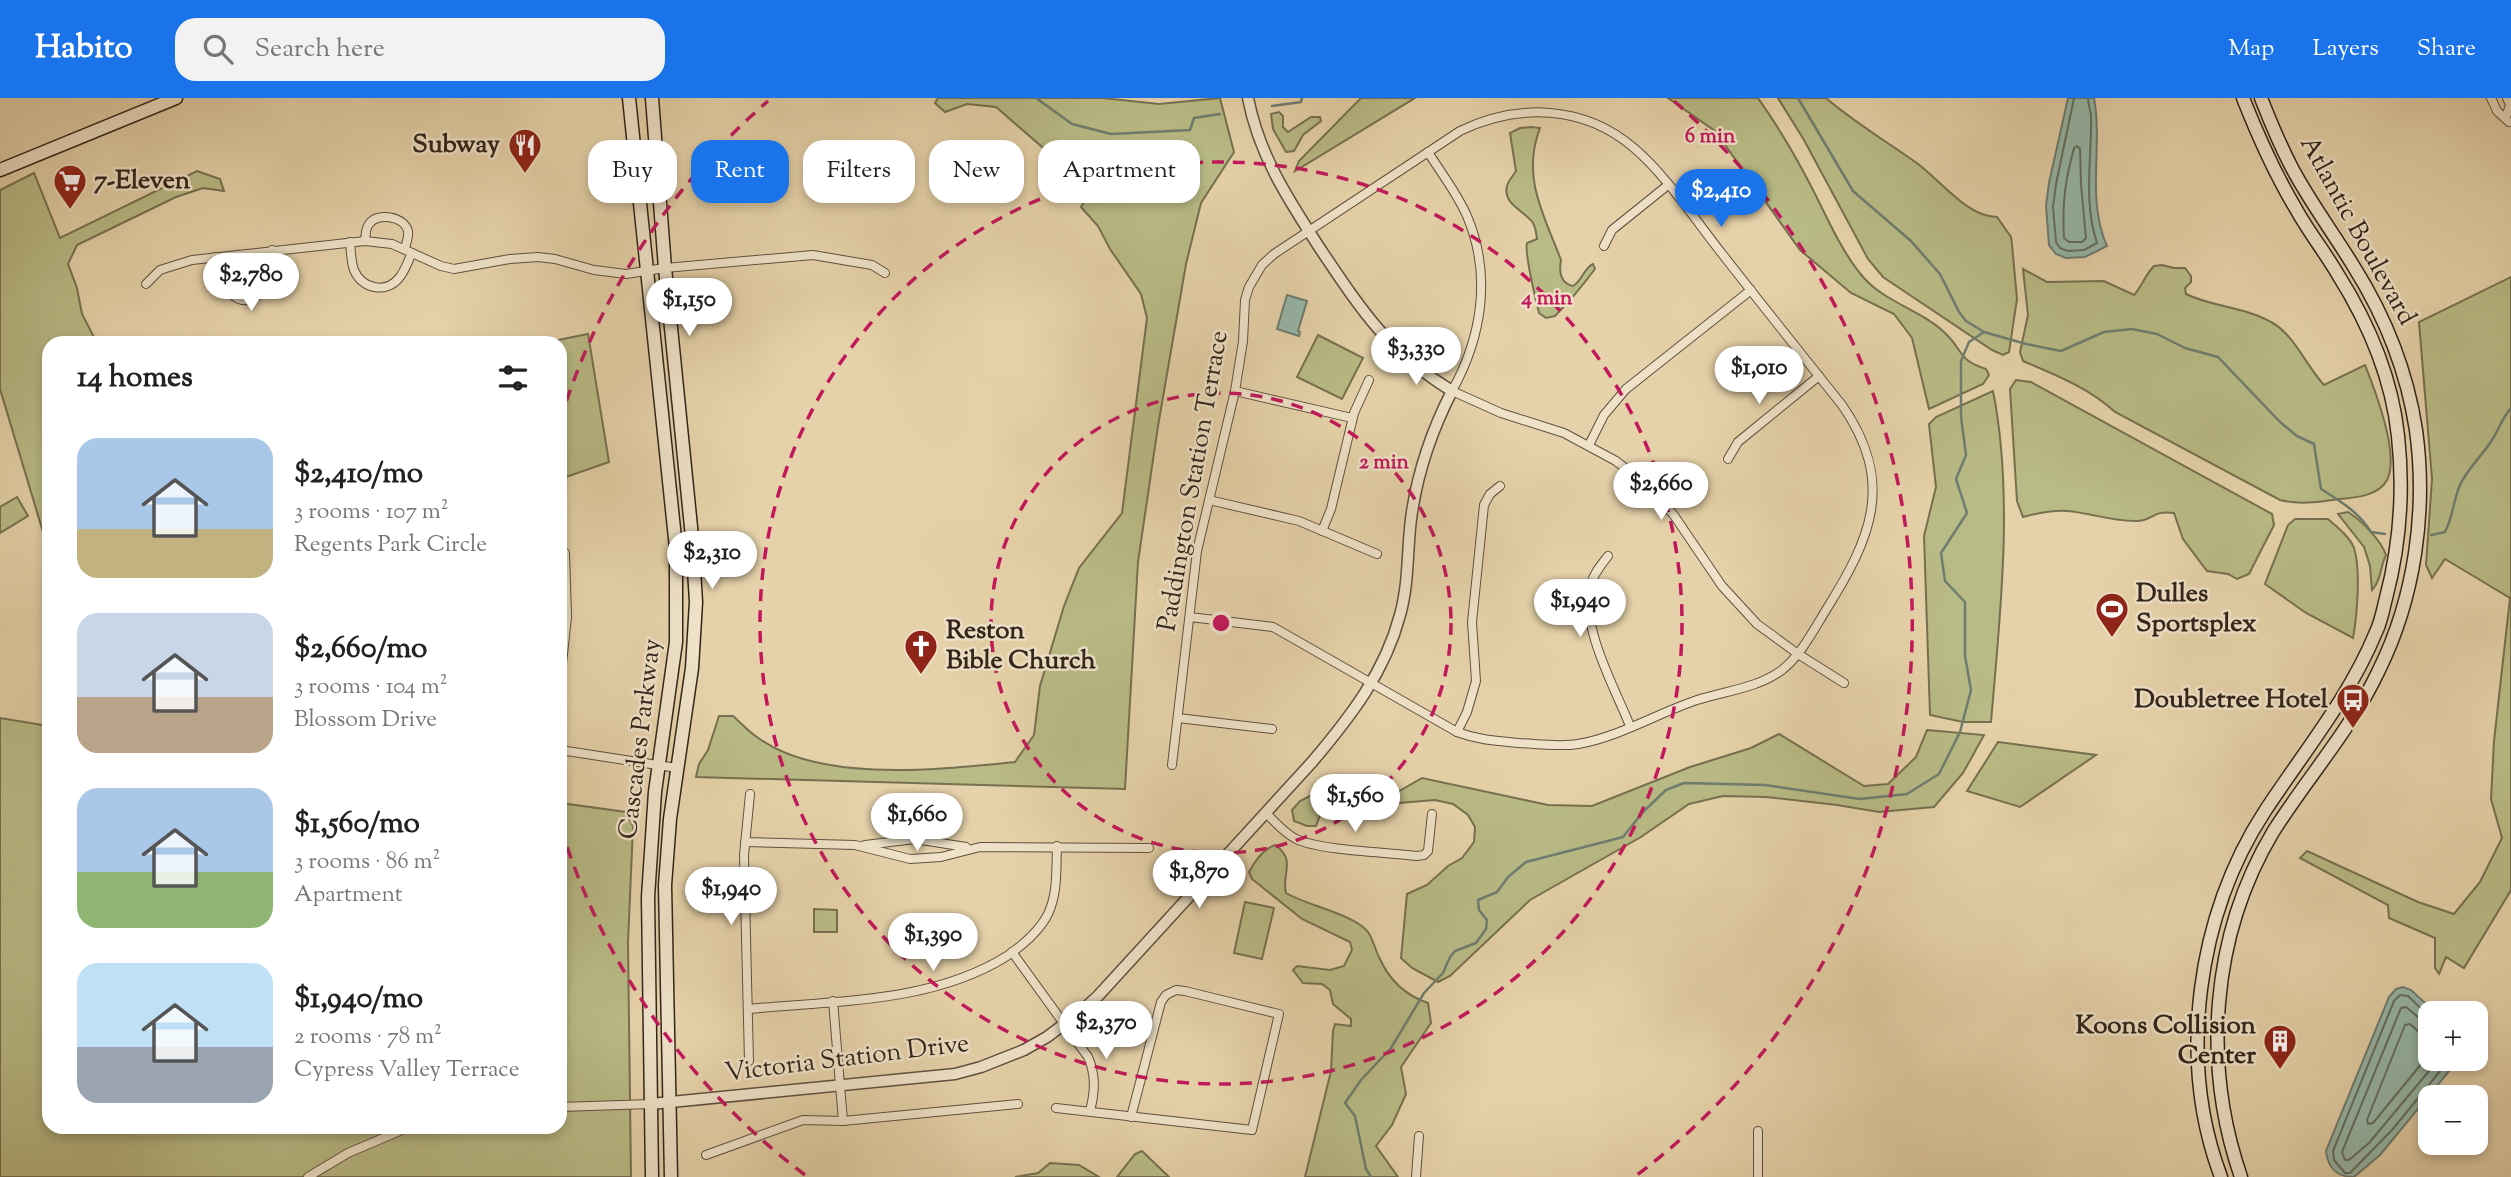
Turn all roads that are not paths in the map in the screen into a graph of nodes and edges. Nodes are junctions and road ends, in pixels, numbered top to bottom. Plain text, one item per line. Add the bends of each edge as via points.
1 (176, 98) edge
2 (629, 98) edge
3 (652, 98) edge
4 (1248, 98) edge
5 (2243, 98) edge
6 (2261, 98) edge
7 (2491, 98) edge
8 (2507, 98) edge
9 (144, 104) edge
10 (1428, 152) junction
11 (0, 170) edge
12 (1668, 185) junction
13 (1308, 230) junction
14 (365, 241) junction
15 (350, 242) junction
16 (1604, 246) dead end
17 (272, 250) junction
18 (408, 251) junction
19 (216, 257) junction
20 (665, 268) junction
21 (647, 271) junction
22 (885, 273) dead end
23 (146, 284) dead end
24 (1751, 290) junction
25 (1819, 376) junction
26 (1369, 380) dead end
27 (1235, 391) junction
28 (1452, 391) junction
29 (1352, 418) junction
30 (1589, 445) junction
31 (1728, 459) dead end
32 (1500, 486) dead end
33 (1209, 500) junction
34 (1322, 531) junction
35 (1377, 554) dead end
36 (1608, 556) dead end
37 (1189, 617) junction
38 (1798, 654) junction
39 (1843, 683) dead end
40 (1372, 684) junction
41 (1178, 718) junction
42 (1630, 726) junction
43 (1272, 729) dead end
44 (1457, 732) junction
45 (567, 751) edge
46 (659, 765) junction
47 (1172, 765) dead end
48 (677, 768) junction
49 (750, 794) dead end
50 (1266, 813) junction
51 (1432, 814) dead end
52 (745, 842) junction
53 (855, 845) junction
54 (1057, 846) junction
55 (980, 848) junction
56 (1149, 848) dead end
57 (1012, 952) junction
58 (832, 1001) junction
59 (748, 1009) junction
60 (1065, 1024) junction
61 (749, 1061) dead end
62 (839, 1086) junction
63 (669, 1102) junction
64 (651, 1104) junction
65 (1018, 1104) dead end
66 (567, 1107) edge
67 (1056, 1108) dead end
68 (1090, 1111) junction
69 (1131, 1117) junction
70 (843, 1121) junction
71 (1758, 1131) dead end
72 (393, 1134) edge
73 (1419, 1136) dead end
74 (706, 1155) dead end
75 (307, 1177) edge
76 (652, 1177) edge
77 (671, 1177) edge
78 (1416, 1177) edge
79 (1758, 1177) edge
80 (2221, 1177) edge
81 (2241, 1177) edge

1 - 9 main road
2 - 21 main road, Cascades Parkway
3 - 20 main road, Cascades Parkway
4 - 13 street via 1268,162
5 - 80 main road, Atlantic Boulevard via 2277,175 2338,274 2373,343 2396,418 2402,500 2392,575 2377,631 2330,717 2249,838 2210,941 2201,996 2199,1052 2206,1116
6 - 81 main road, Atlantic Boulevard via 2292,168 2367,288 2394,343 2416,431 2420,493 2419,532 2411,569 2398,624 2379,671 2273,833 2244,892 2230,936 2216,1026 2220,1092
7 - 8 street via 2507,120
9 - 11 main road
10 - 12 street, Paddington Station Terrace via 1460,131 1494,117 1547,112 1586,120 1619,137
10 - 13 street, Paddington Station Terrace
10 - 28 street, Victoria Station Drive via 1458,199 1479,257 1475,340
12 - 16 street via 1612,230
12 - 24 street, Paddington Station Terrace
13 - 27 street, Paddington Station Terrace via 1262,265 1249,287
13 - 28 street via 1374,326 1409,361
14 - 15 street
14 - 18 street
14 - 18 street via 371,221 383,216 405,226
15 - 17 street
15 - 18 street via 353,269 375,288 398,279
17 - 19 street
17 - 19 street via 270,285 249,299 229,292
18 - 21 street via 454,269 538,257 611,274
19 - 23 street via 167,267
20 - 21 street
20 - 22 street via 813,255 873,265
20 - 48 main road, Cascades Parkway via 696,591 693,657
21 - 46 main road, Cascades Parkway via 678,593
24 - 25 street, Paddington Station Terrace
24 - 30 street via 1626,389 1604,415
25 - 31 street via 1738,442
25 - 38 street, Paddington Station Terrace via 1860,435 1870,469 1872,506 1855,562
26 - 29 street
27 - 29 street
27 - 33 street, Paddington Station Terrace
28 - 30 street
28 - 40 street, Victoria Station Drive via 1422,462 1401,614
29 - 34 street
30 - 38 street via 1657,496 1739,606
32 - 44 street via 1484,505 1472,622 1476,681
33 - 34 street
33 - 37 street, Paddington Station Terrace
34 - 35 street
36 - 42 street via 1590,586 1591,624
37 - 40 street via 1273,627
37 - 41 street, Paddington Station Terrace
38 - 39 street
38 - 42 street via 1759,682
40 - 44 street
40 - 50 street, Victoria Station Drive via 1344,724
41 - 43 street
41 - 47 street, Paddington Station Terrace
42 - 44 street via 1596,740 1560,746 1487,741
45 - 46 street
46 - 48 street
46 - 64 main road, Cascades Parkway via 648,897
48 - 63 main road, Cascades Parkway via 665,885
49 - 52 street
50 - 51 street via 1298,840 1417,856 1428,851
50 - 60 street, Victoria Station Drive via 1098,996
52 - 53 street
52 - 59 street
53 - 55 street via 915,839
53 - 55 street via 910,859
54 - 55 street
54 - 56 street
54 - 57 street via 1056,887 1047,915
57 - 58 street via 974,974 935,988
57 - 60 street
58 - 59 street
58 - 62 street
59 - 61 street
60 - 62 street, Victoria Station Drive via 1024,1050 981,1067 929,1078
60 - 68 street via 1093,1067
62 - 63 street, Victoria Station Drive
62 - 70 street
63 - 64 street, Victoria Station Drive
63 - 77 main road, Cascades Parkway
64 - 66 street
64 - 76 main road, Cascades Parkway
65 - 70 street
67 - 68 street
68 - 69 street
69 - 69 street via 1252,1130 1279,1014 1185,991 1166,995
70 - 74 street via 790,1123
71 - 79 street
72 - 75 street
73 - 78 street

